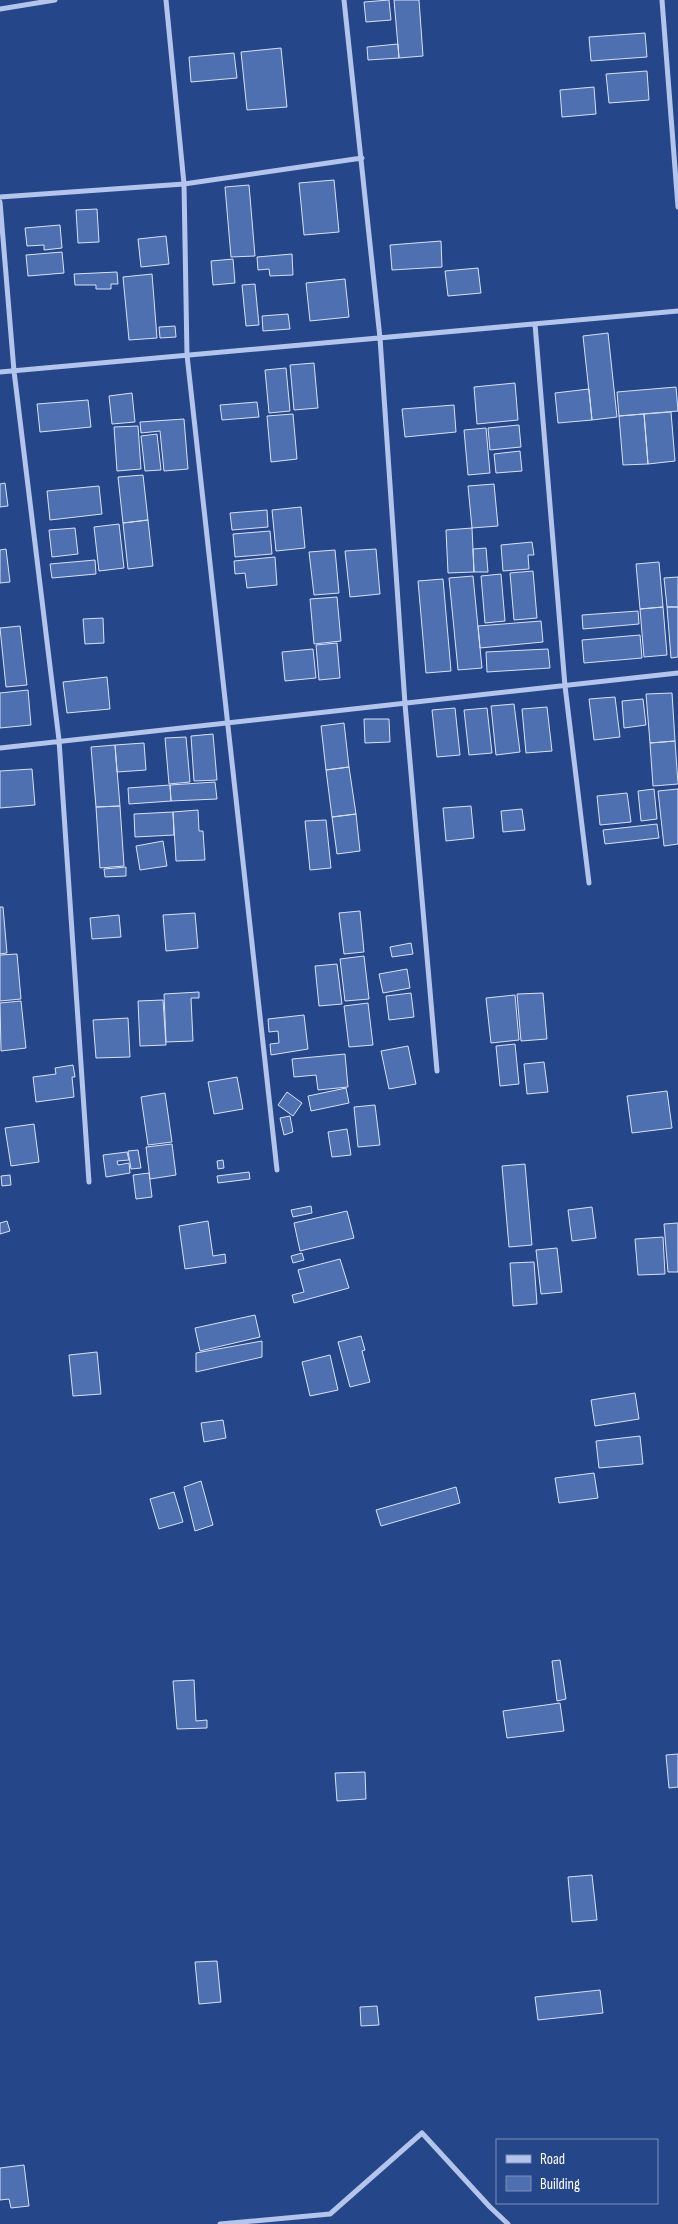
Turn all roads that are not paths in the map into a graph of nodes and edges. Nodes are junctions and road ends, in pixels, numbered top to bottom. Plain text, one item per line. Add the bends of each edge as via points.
1 (55, 0) edge
2 (166, 0) edge
3 (344, 0) edge
4 (662, 0) edge
5 (0, 9) edge
6 (362, 158) junction
7 (184, 184) junction
8 (0, 197) edge
9 (0, 202) edge
10 (678, 207) edge
11 (678, 311) edge
12 (535, 324) junction
13 (380, 338) junction
14 (187, 355) junction
15 (14, 371) junction
16 (0, 372) edge
17 (678, 673) edge
18 (565, 686) junction
19 (405, 704) junction
20 (226, 724) junction
21 (59, 740) junction
22 (0, 748) edge
23 (589, 883) dead end
24 (438, 1071) dead end
25 (277, 1170) dead end
26 (89, 1182) dead end
27 (220, 2224) edge
28 (508, 2224) edge

1 - 5 street
2 - 7 street
3 - 6 street
4 - 10 street
6 - 7 street
6 - 13 street
7 - 8 street
7 - 14 street
9 - 15 street
11 - 12 street
12 - 13 street
12 - 18 street
13 - 14 street
13 - 19 street
14 - 15 street
14 - 20 street
15 - 16 street
15 - 21 street
17 - 18 street
18 - 19 street
18 - 23 street
19 - 20 street
19 - 24 street
20 - 21 street
20 - 25 street
21 - 22 street
21 - 26 street
27 - 28 street via 330,2214 422,2133

